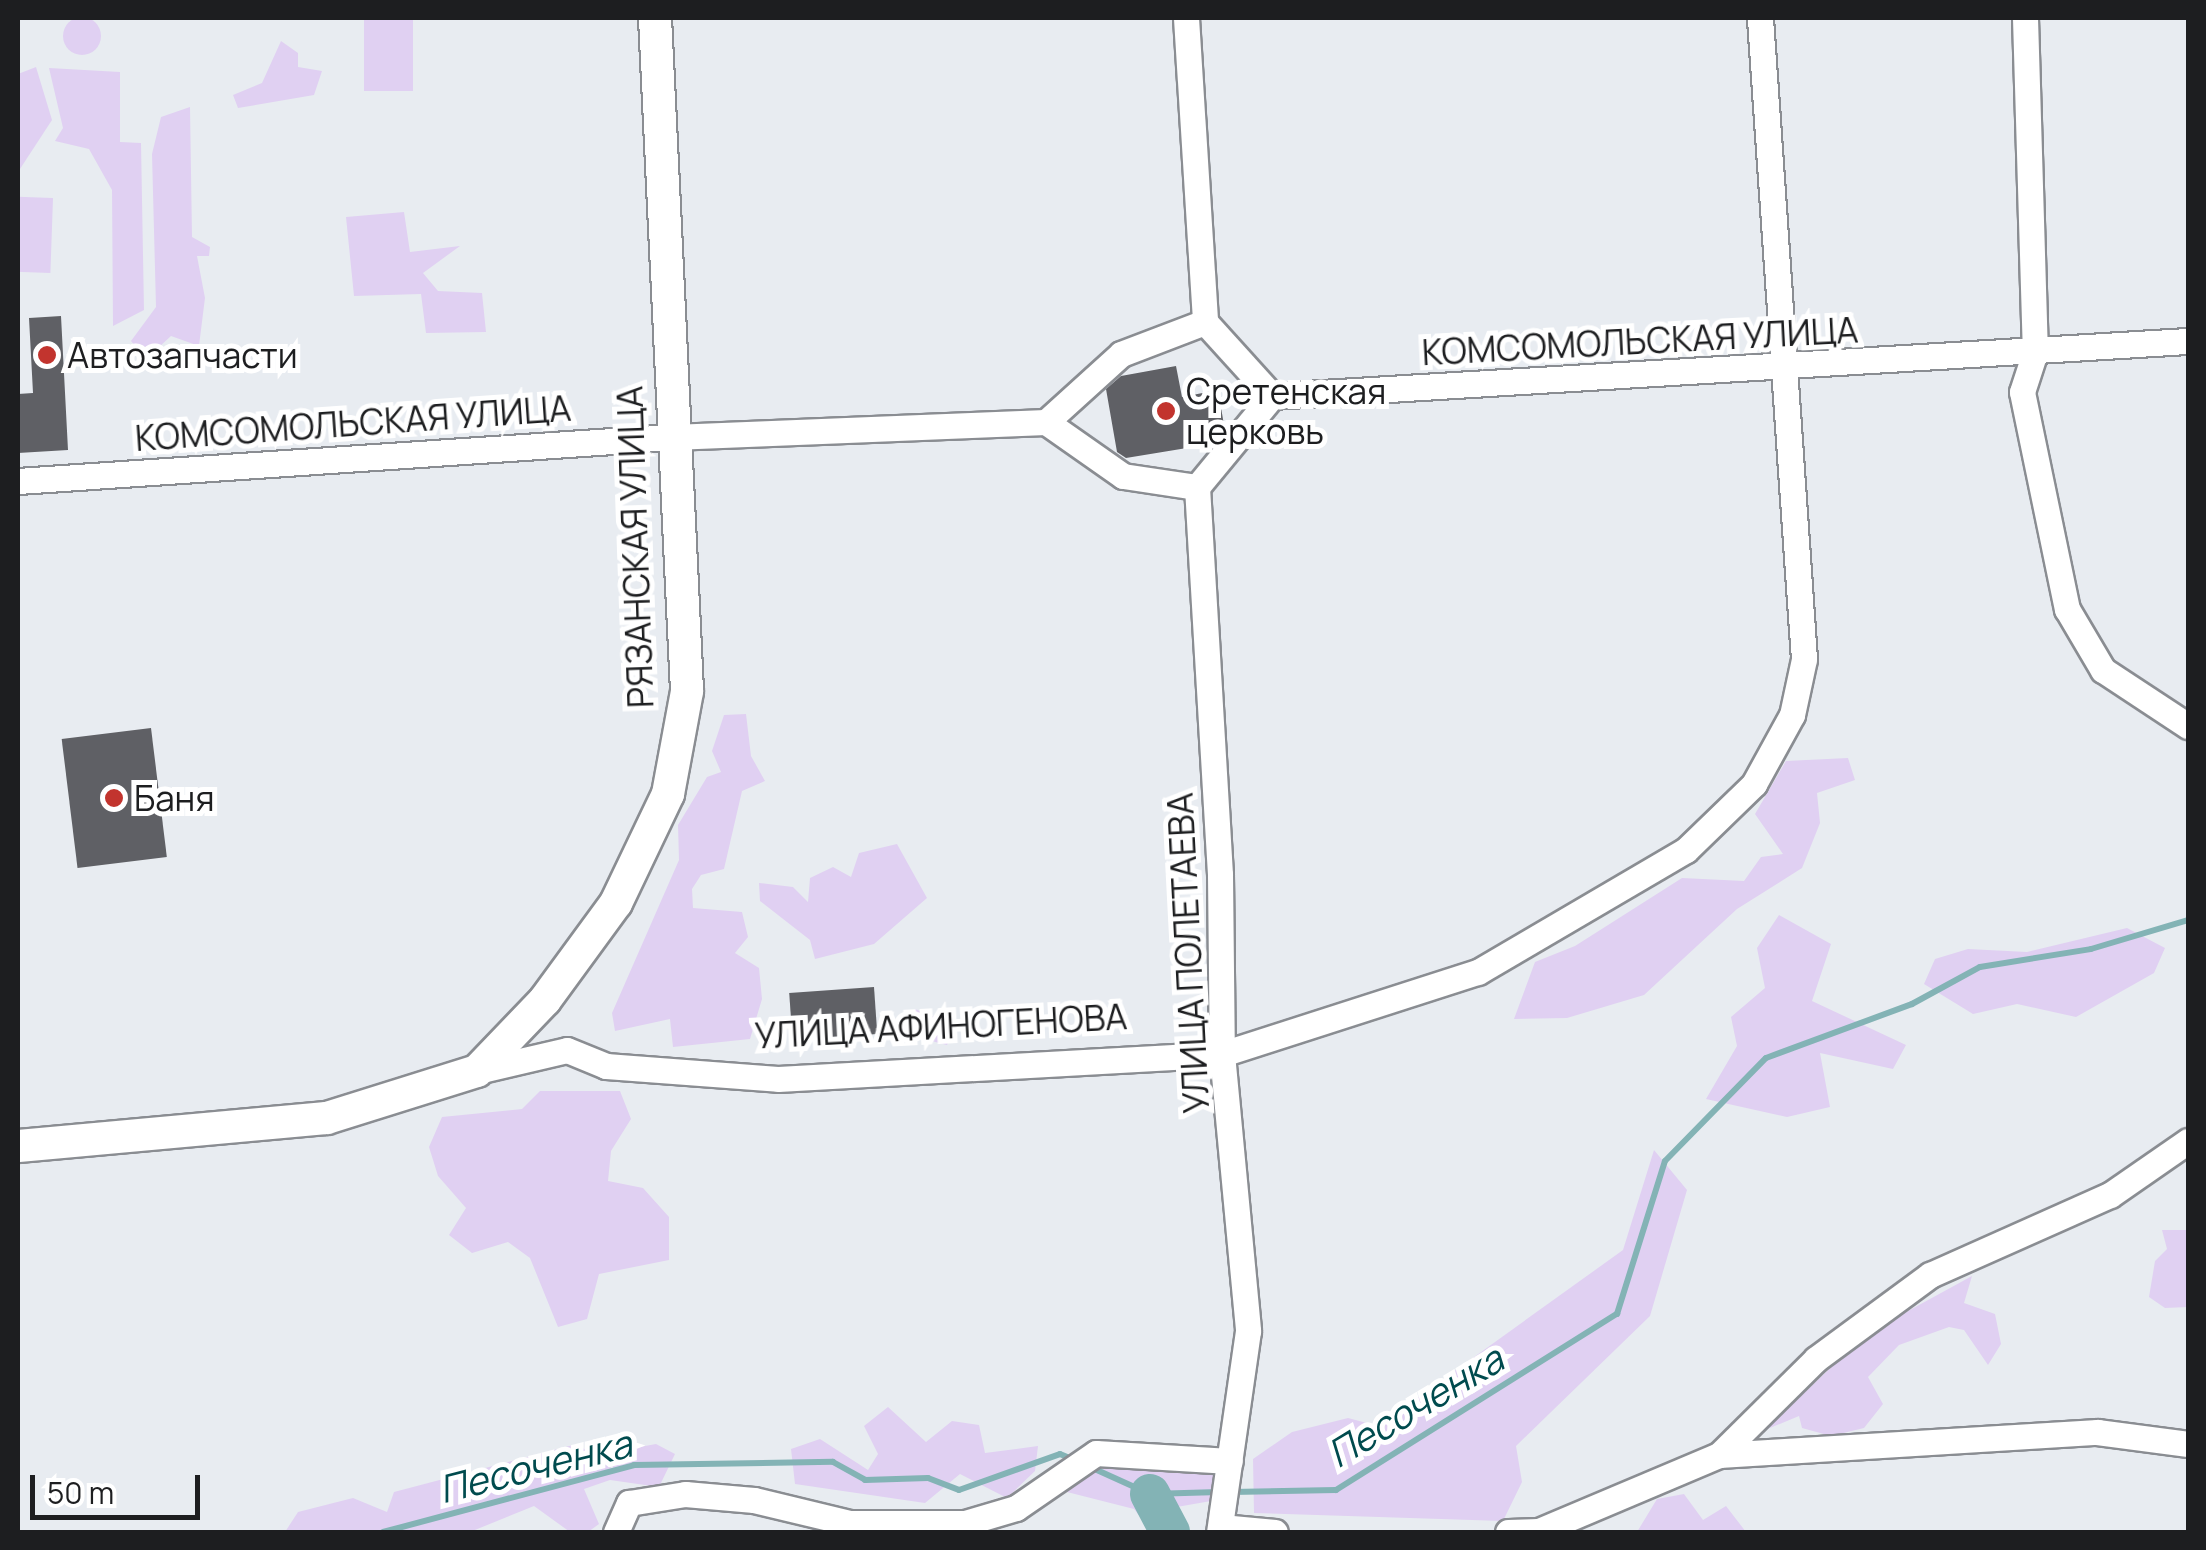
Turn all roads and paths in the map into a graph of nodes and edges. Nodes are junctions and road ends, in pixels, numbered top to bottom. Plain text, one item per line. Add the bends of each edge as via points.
1 (655, 18) edge
2 (1186, 18) edge
3 (1760, 18) edge
4 (2025, 18) edge
5 (1206, 322) junction
6 (2188, 341) edge
7 (2035, 352) junction
8 (1784, 370) junction
9 (1272, 396) junction
10 (1046, 422) junction
11 (672, 437) junction
12 (18, 481) edge
13 (1197, 487) junction
14 (2188, 726) edge
15 (1222, 1054) junction
16 (478, 1071) junction
17 (2188, 1141) edge
18 (18, 1146) edge
19 (2188, 1444) edge
20 (1719, 1455) junction
21 (1230, 1461) junction
22 (1220, 1530) edge
23 (616, 1532) edge
24 (1275, 1532) edge
25 (1508, 1532) edge

1 - 11 street, РЯЗАНСКАЯ УЛИЦА
2 - 5 street
3 - 8 street, УЛИЦА АФИНОГЕНОВА
4 - 7 street
5 - 9 street
5 - 10 street via 1122,354
6 - 7 street, КОМСОМОЛЬСКАЯ УЛИЦА
7 - 8 street, КОМСОМОЛЬСКАЯ УЛИЦА
7 - 14 street via 2022,392 2067,609 2102,670
8 - 9 street, КОМСОМОЛЬСКАЯ УЛИЦА
8 - 15 street, УЛИЦА АФИНОГЕНОВА via 1804,659 1792,714 1754,784 1686,850 1494,964
9 - 13 street
10 - 11 street, КОМСОМОЛЬСКАЯ УЛИЦА
10 - 13 street via 1123,476
11 - 12 street, КОМСОМОЛЬСКАЯ УЛИЦА
11 - 16 street, РЯЗАНСКАЯ УЛИЦА via 688,691 668,794 616,903 545,1000
13 - 15 street, УЛИЦА ПОЛЕТАЕВА
15 - 16 street, УЛИЦА АФИНОГЕНОВА via 778,1078 606,1066 567,1050
15 - 21 street, УЛИЦА ПОЛЕТАЕВА via 1248,1332
16 - 18 street, УЛИЦА АФИНОГЕНОВА via 327,1118
17 - 20 street via 2110,1195 1930,1275 1816,1359
19 - 20 street via 2078,1433
20 - 25 street via 1539,1531
21 - 22 street, УЛИЦА ПОЛЕТАЕВА
21 - 23 street via 1096,1453 1016,1508 966,1524 850,1522 754,1500 685,1494 628,1503
22 - 24 street

